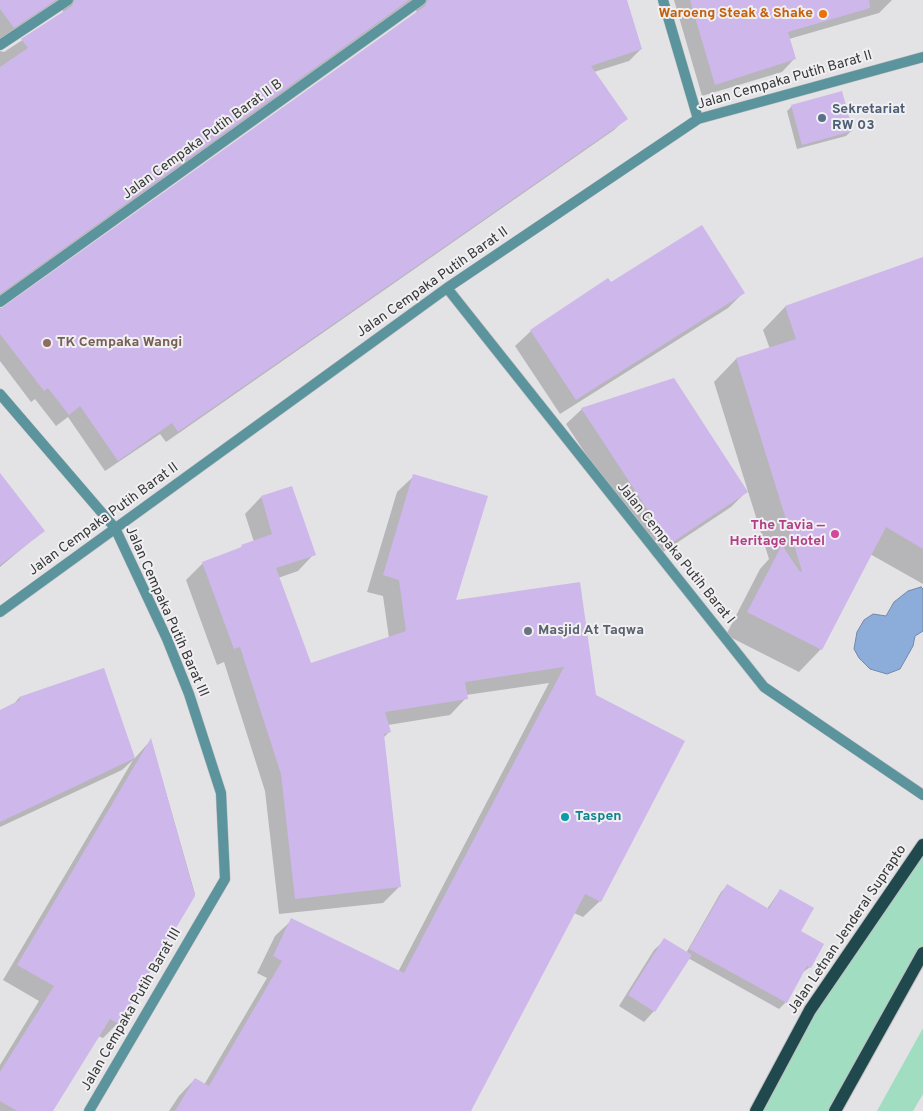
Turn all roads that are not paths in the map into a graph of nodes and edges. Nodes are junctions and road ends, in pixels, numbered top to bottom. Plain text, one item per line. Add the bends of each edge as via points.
1 (68, 0) edge
2 (421, 0) edge
3 (663, 0) edge
4 (0, 45) edge
5 (923, 57) edge
6 (698, 119) junction
7 (447, 288) junction
8 (0, 302) edge
9 (0, 394) edge
10 (115, 528) junction
11 (0, 612) edge
12 (923, 795) edge
13 (923, 845) edge
14 (923, 953) edge
15 (89, 1111) edge
16 (756, 1111) edge
17 (835, 1111) edge

1 - 4 street
2 - 8 street, Jalan Cempaka Putih Barat II B
3 - 6 street
5 - 6 street, Jalan Cempaka Putih Barat II
6 - 7 street, Jalan Cempaka Putih Barat II
7 - 10 street, Jalan Cempaka Putih Barat II
7 - 12 street, Jalan Cempaka Putih Barat I via 764,687
9 - 10 street, Jalan Cempaka Putih Barat III
10 - 11 street, Jalan Cempaka Putih Barat II
10 - 15 street, Jalan Cempaka Putih Barat III via 167,639 222,793 225,879
13 - 16 main road, Jalan Letnan Jenderal Suprapto via 810,1010
14 - 17 main road

